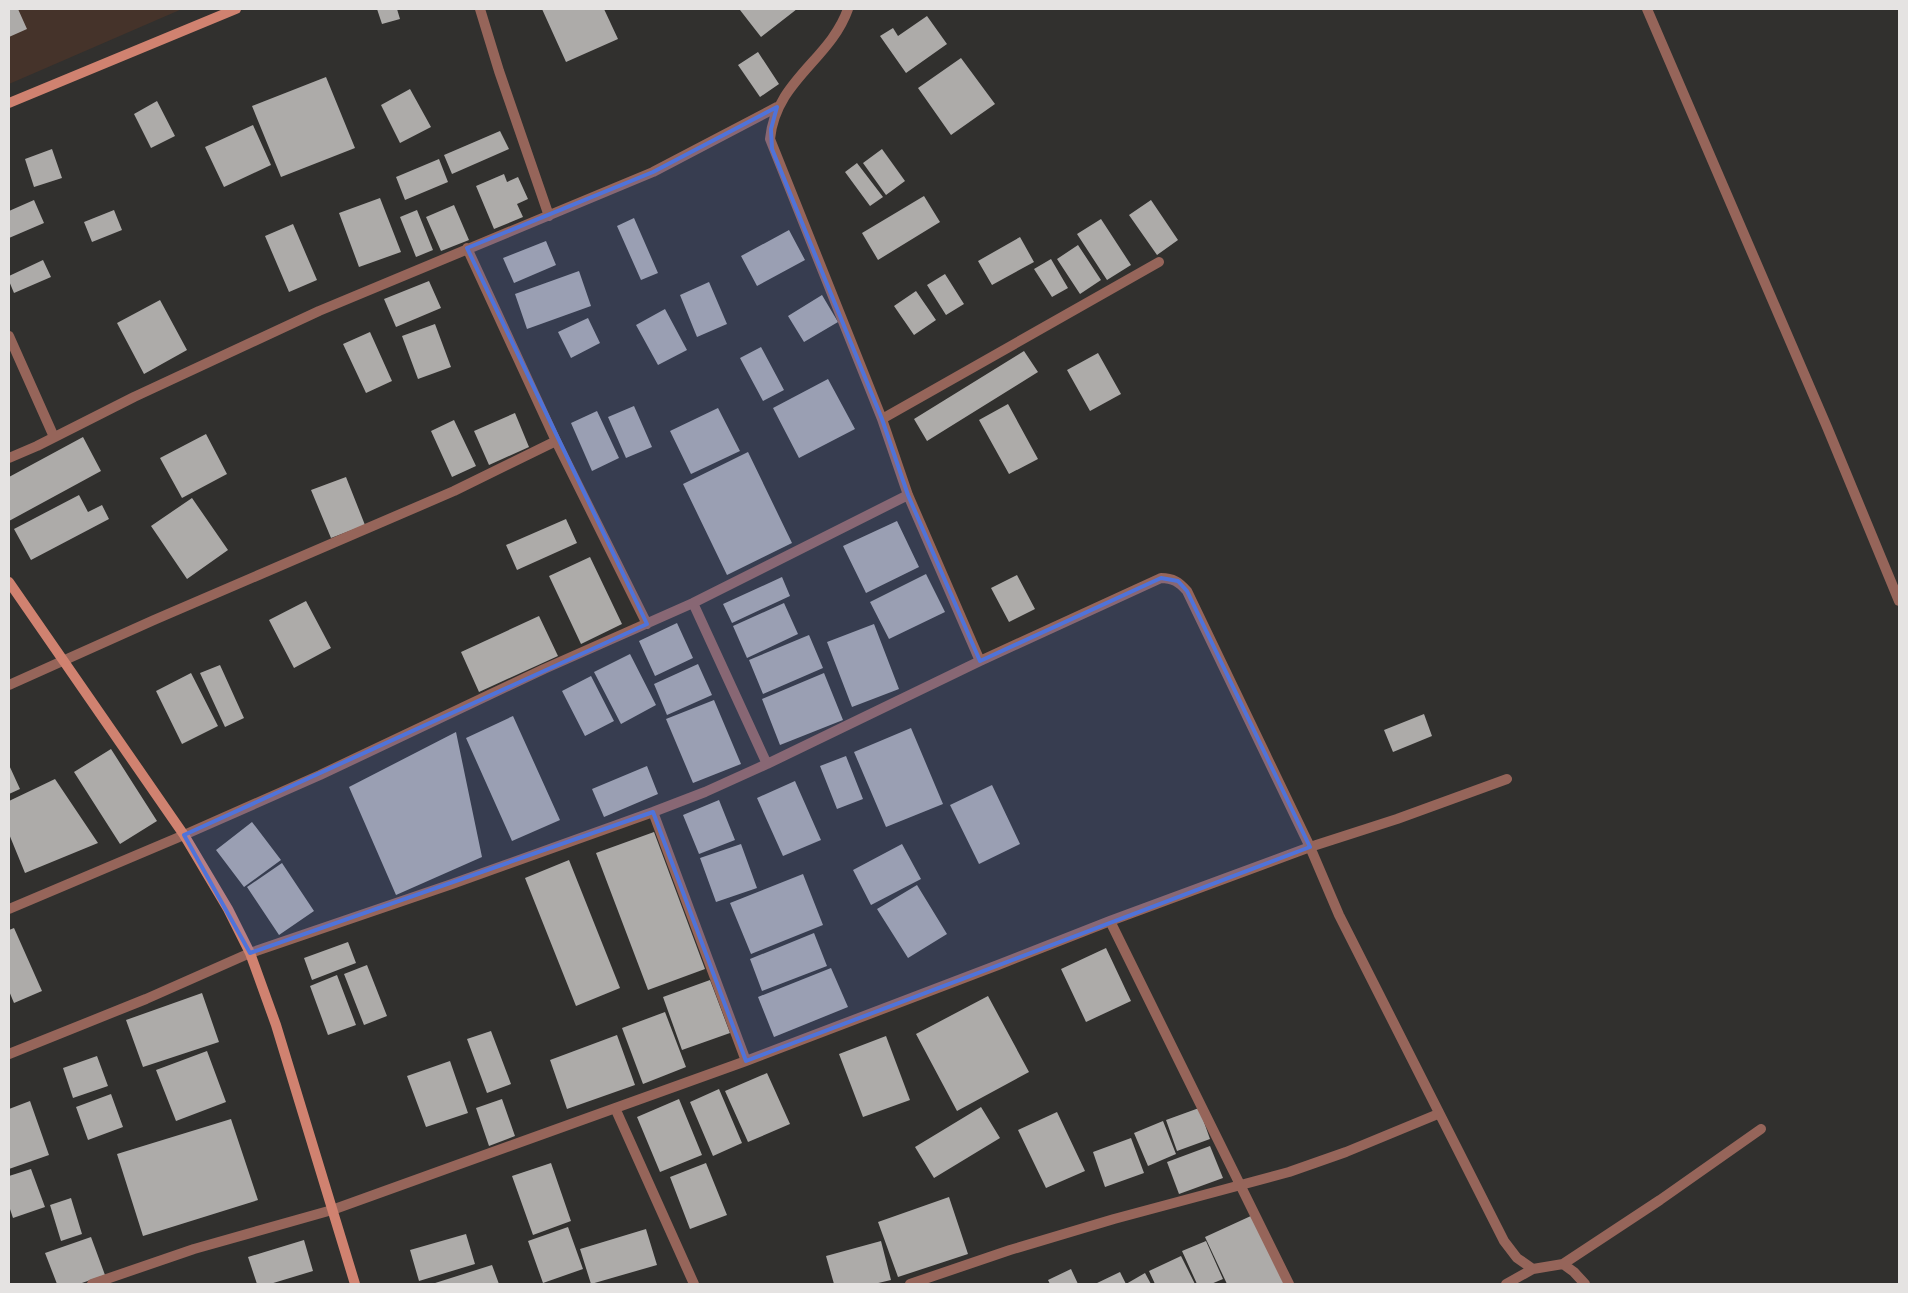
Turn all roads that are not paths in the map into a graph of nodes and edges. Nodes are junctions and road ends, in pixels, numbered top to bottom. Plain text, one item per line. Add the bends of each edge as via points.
1 (236, 9) edge
2 (480, 9) edge
3 (848, 9) edge
4 (1647, 9) edge
5 (9, 103) edge
6 (777, 107) junction
7 (549, 216) junction
8 (467, 248) junction
9 (1159, 262) dead end
10 (9, 336) edge
11 (882, 419) junction
12 (54, 437) junction
13 (556, 441) junction
14 (9, 458) edge
15 (908, 495) junction
16 (9, 582) edge
17 (1899, 601) edge
18 (693, 603) junction
19 (647, 624) junction
20 (63, 660) junction
21 (980, 661) junction
22 (9, 685) edge
23 (767, 764) junction
24 (1507, 779) dead end
25 (654, 812) junction
26 (184, 835) junction
27 (1310, 847) junction
28 (9, 909) edge
29 (1110, 921) junction
30 (250, 953) junction
31 (9, 1054) edge
32 (746, 1061) junction
33 (615, 1108) junction
34 (1438, 1114) junction
35 (1761, 1129) dead end
36 (1240, 1185) junction
37 (332, 1210) junction
38 (1563, 1264) junction
39 (1533, 1269) junction
40 (92, 1284) edge
41 (355, 1284) edge
42 (694, 1284) edge
43 (910, 1284) edge
44 (1289, 1284) edge
45 (1506, 1284) edge
46 (1585, 1284) edge

1 - 5 street
2 - 7 street
3 - 6 street via 836,34
4 - 17 street
6 - 7 street via 653,172
6 - 11 street via 770,134 772,149
7 - 8 street
8 - 12 street via 319,311 134,396
8 - 13 street
9 - 11 street
10 - 12 street
11 - 15 street
12 - 14 street
13 - 19 street
13 - 20 street via 454,492
15 - 18 street
15 - 21 street
16 - 20 street
18 - 19 street
18 - 23 street
19 - 26 street
20 - 22 street
20 - 26 street
21 - 23 street
21 - 27 street via 1161,578 1178,581 1187,591
23 - 25 street
24 - 27 street
25 - 30 street
25 - 32 street
26 - 28 street
26 - 30 street
27 - 29 street
27 - 34 street via 1338,915
29 - 32 street
29 - 36 street
30 - 31 street
30 - 37 street via 276,1025
32 - 33 street
33 - 37 street
33 - 42 street
34 - 36 street via 1346,1152
34 - 39 street via 1504,1240 1517,1258
35 - 38 street
36 - 43 street via 1010,1250
36 - 44 street
37 - 40 street via 194,1249
37 - 41 street
38 - 39 street
38 - 46 street
39 - 45 street

